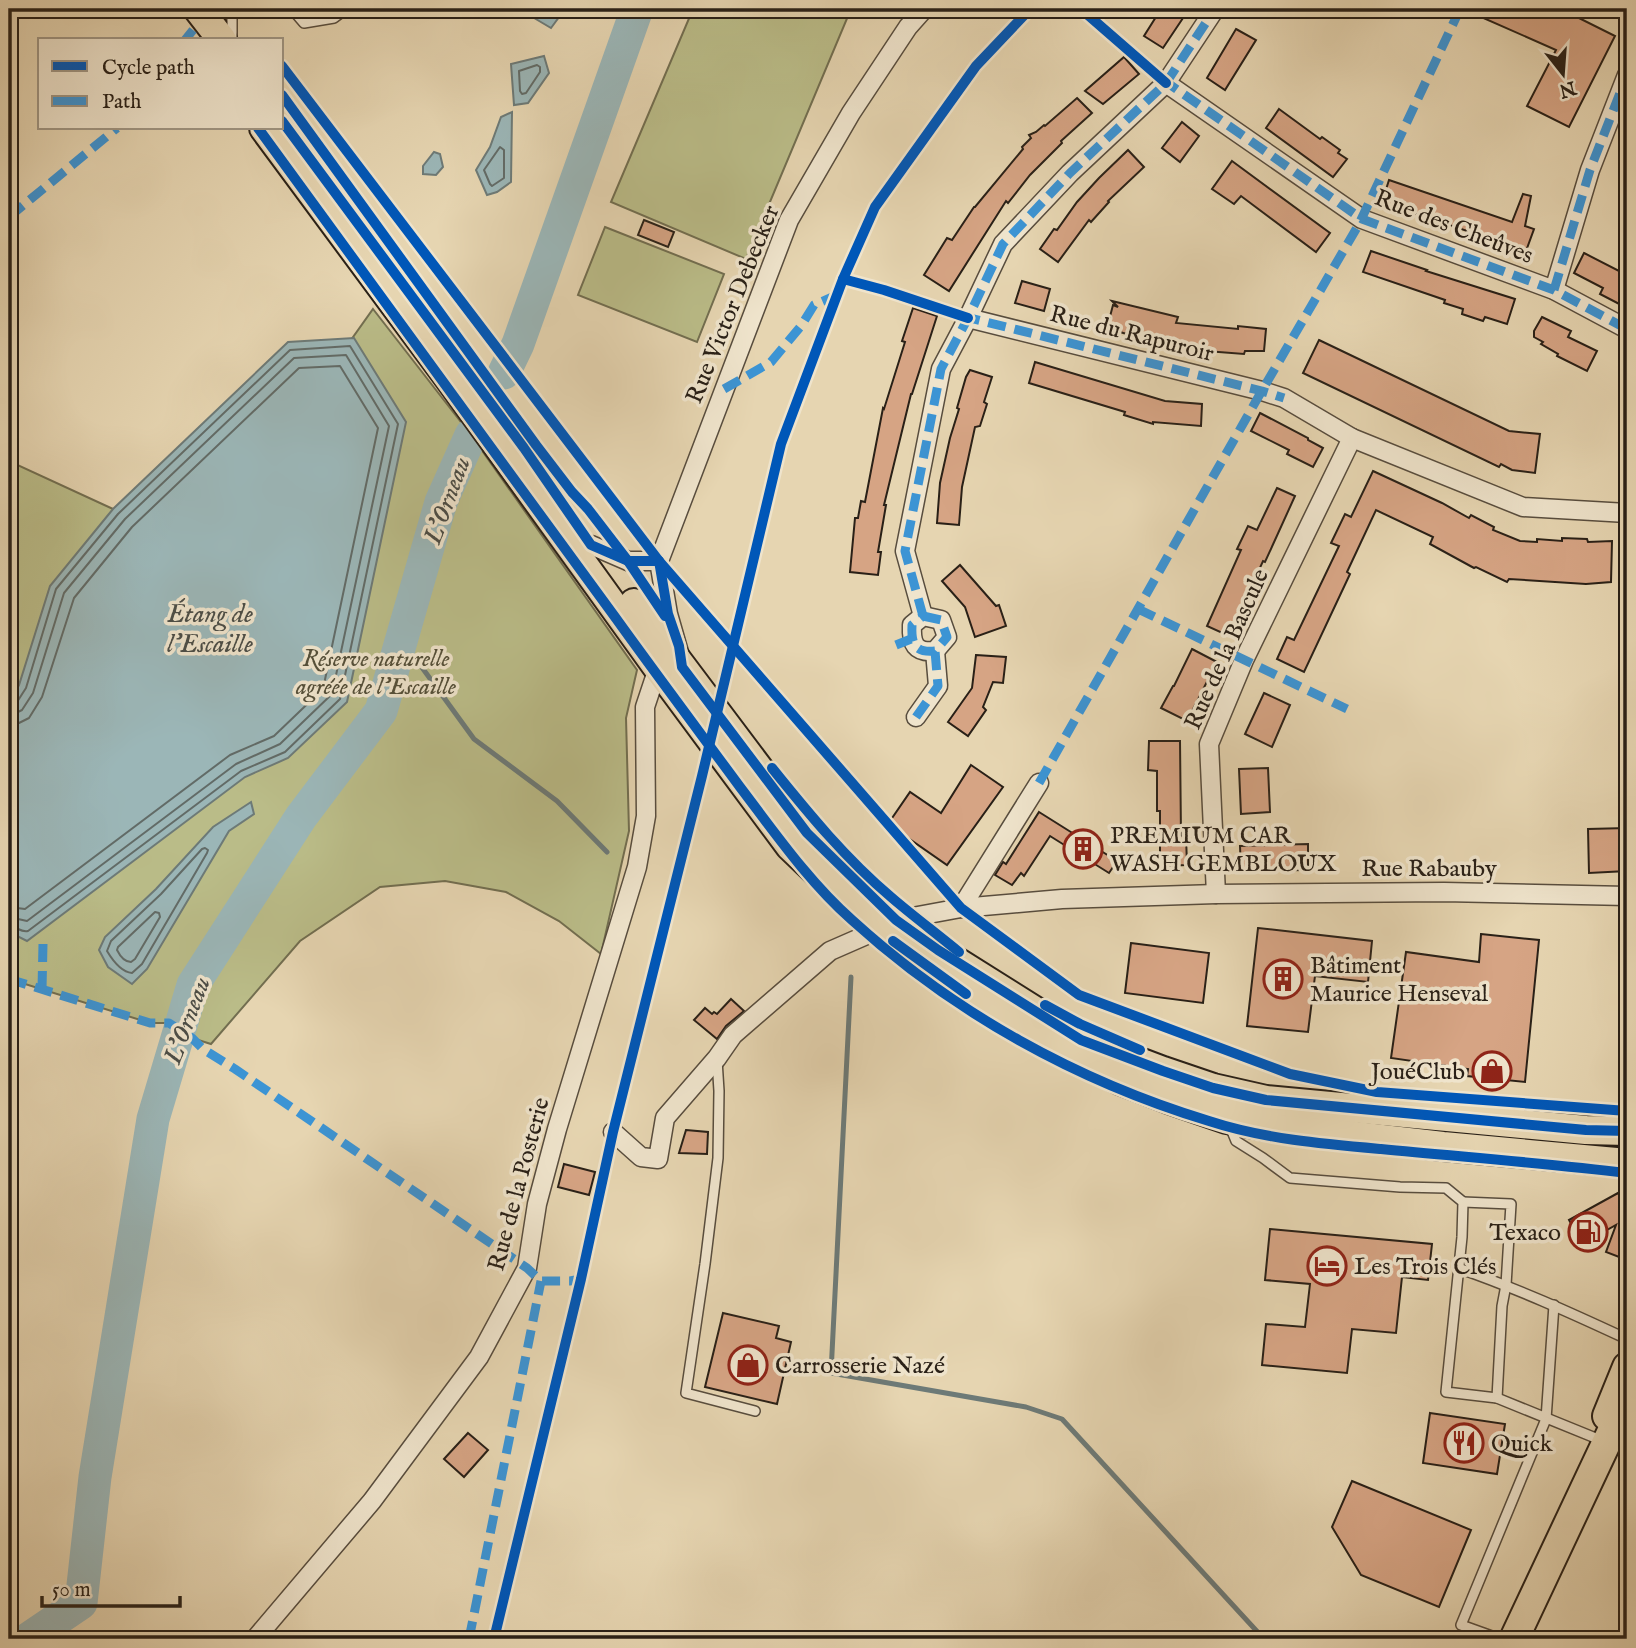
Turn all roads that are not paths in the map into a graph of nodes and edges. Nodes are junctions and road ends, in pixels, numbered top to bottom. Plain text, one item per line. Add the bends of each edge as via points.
1 (178, 9) edge
2 (198, 9) edge
3 (232, 9) edge
4 (292, 9) edge
5 (346, 9) edge
6 (925, 9) edge
7 (1215, 9) edge
8 (200, 38) edge
9 (220, 38) edge
10 (232, 38) edge
11 (1627, 75) edge
12 (1166, 83) junction
13 (284, 124) edge
14 (265, 130) edge
15 (1554, 290) junction
16 (968, 318) junction
17 (1627, 329) edge
18 (1352, 438) junction
19 (515, 453) junction
20 (1627, 513) edge
21 (591, 545) junction
22 (659, 561) junction
23 (923, 616) junction
24 (935, 651) junction
25 (670, 668) junction
26 (916, 717) dead end
27 (1039, 783) dead end
28 (1216, 894) junction
29 (1627, 896) edge
30 (961, 908) junction
31 (887, 925) junction
32 (717, 1058) junction
33 (1227, 1119) junction
34 (1627, 1131) edge
35 (613, 1132) dead end
36 (1627, 1163) edge
37 (1463, 1202) junction
38 (1458, 1268) junction
39 (1506, 1285) junction
40 (1554, 1305) junction
41 (1627, 1339) edge
42 (1627, 1367) edge
43 (1497, 1398) junction
44 (1627, 1399) edge
45 (755, 1411) dead end
46 (1546, 1419) junction
47 (1598, 1439) junction
48 (1536, 1591) junction
49 (255, 1639) edge
50 (1500, 1639) edge
51 (1514, 1639) edge

1 - 8 main road
2 - 9 main road
3 - 10 lane
4 - 5 lane via 304,23 334,18
6 - 22 street, Rue Victor Debecker via 851,113 789,220
7 - 12 street
11 - 15 street via 1590,170
12 - 15 street, Rue des Cheûves via 1362,219
12 - 16 street via 1003,244
13 - 19 main road via 448,347
14 - 19 main road via 449,378
15 - 17 street, Rue des Cheûves
16 - 18 street, Rue du Rapuroir via 1262,391 1284,398
16 - 23 street via 941,369 905,551
18 - 20 street, Rue du Rapuroir via 1523,508
18 - 28 street, Rue de la Bascule via 1244,660 1209,744
19 - 21 main road
19 - 25 main road
21 - 22 street via 628,561
21 - 25 main road
22 - 25 street via 678,646
23 - 24 street via 941,620 947,637
23 - 24 street via 912,625 904,642
24 - 26 street via 938,686
25 - 31 main road via 790,846
25 - 49 street, Rue de la Posterie via 645,706 646,816 638,867 557,1129 537,1203 527,1268 479,1357 372,1501
27 - 30 street
28 - 29 street, Rue Rabauby via 1444,891
28 - 30 street, Rue Rabauby
30 - 31 street, Rue Rabauby
31 - 32 street, Rue Rabauby via 830,951 733,1035
31 - 33 main road via 932,968 982,1006 1031,1034 1120,1080
31 - 34 main road via 938,950 1082,1040 1213,1088 1266,1100
32 - 35 street, Rue Rabauby via 665,1118 658,1159 641,1157
32 - 45 lane via 718,1158 686,1393
33 - 36 main road
33 - 37 lane via 1236,1141 1290,1178 1446,1188
37 - 38 lane
37 - 39 lane via 1511,1204
38 - 39 lane
38 - 43 lane via 1446,1392
39 - 40 lane
39 - 43 lane
40 - 41 lane
40 - 46 lane
42 - 47 main road
43 - 46 lane
44 - 48 main road
46 - 47 lane
46 - 50 lane via 1461,1625
47 - 48 main road
48 - 51 main road

